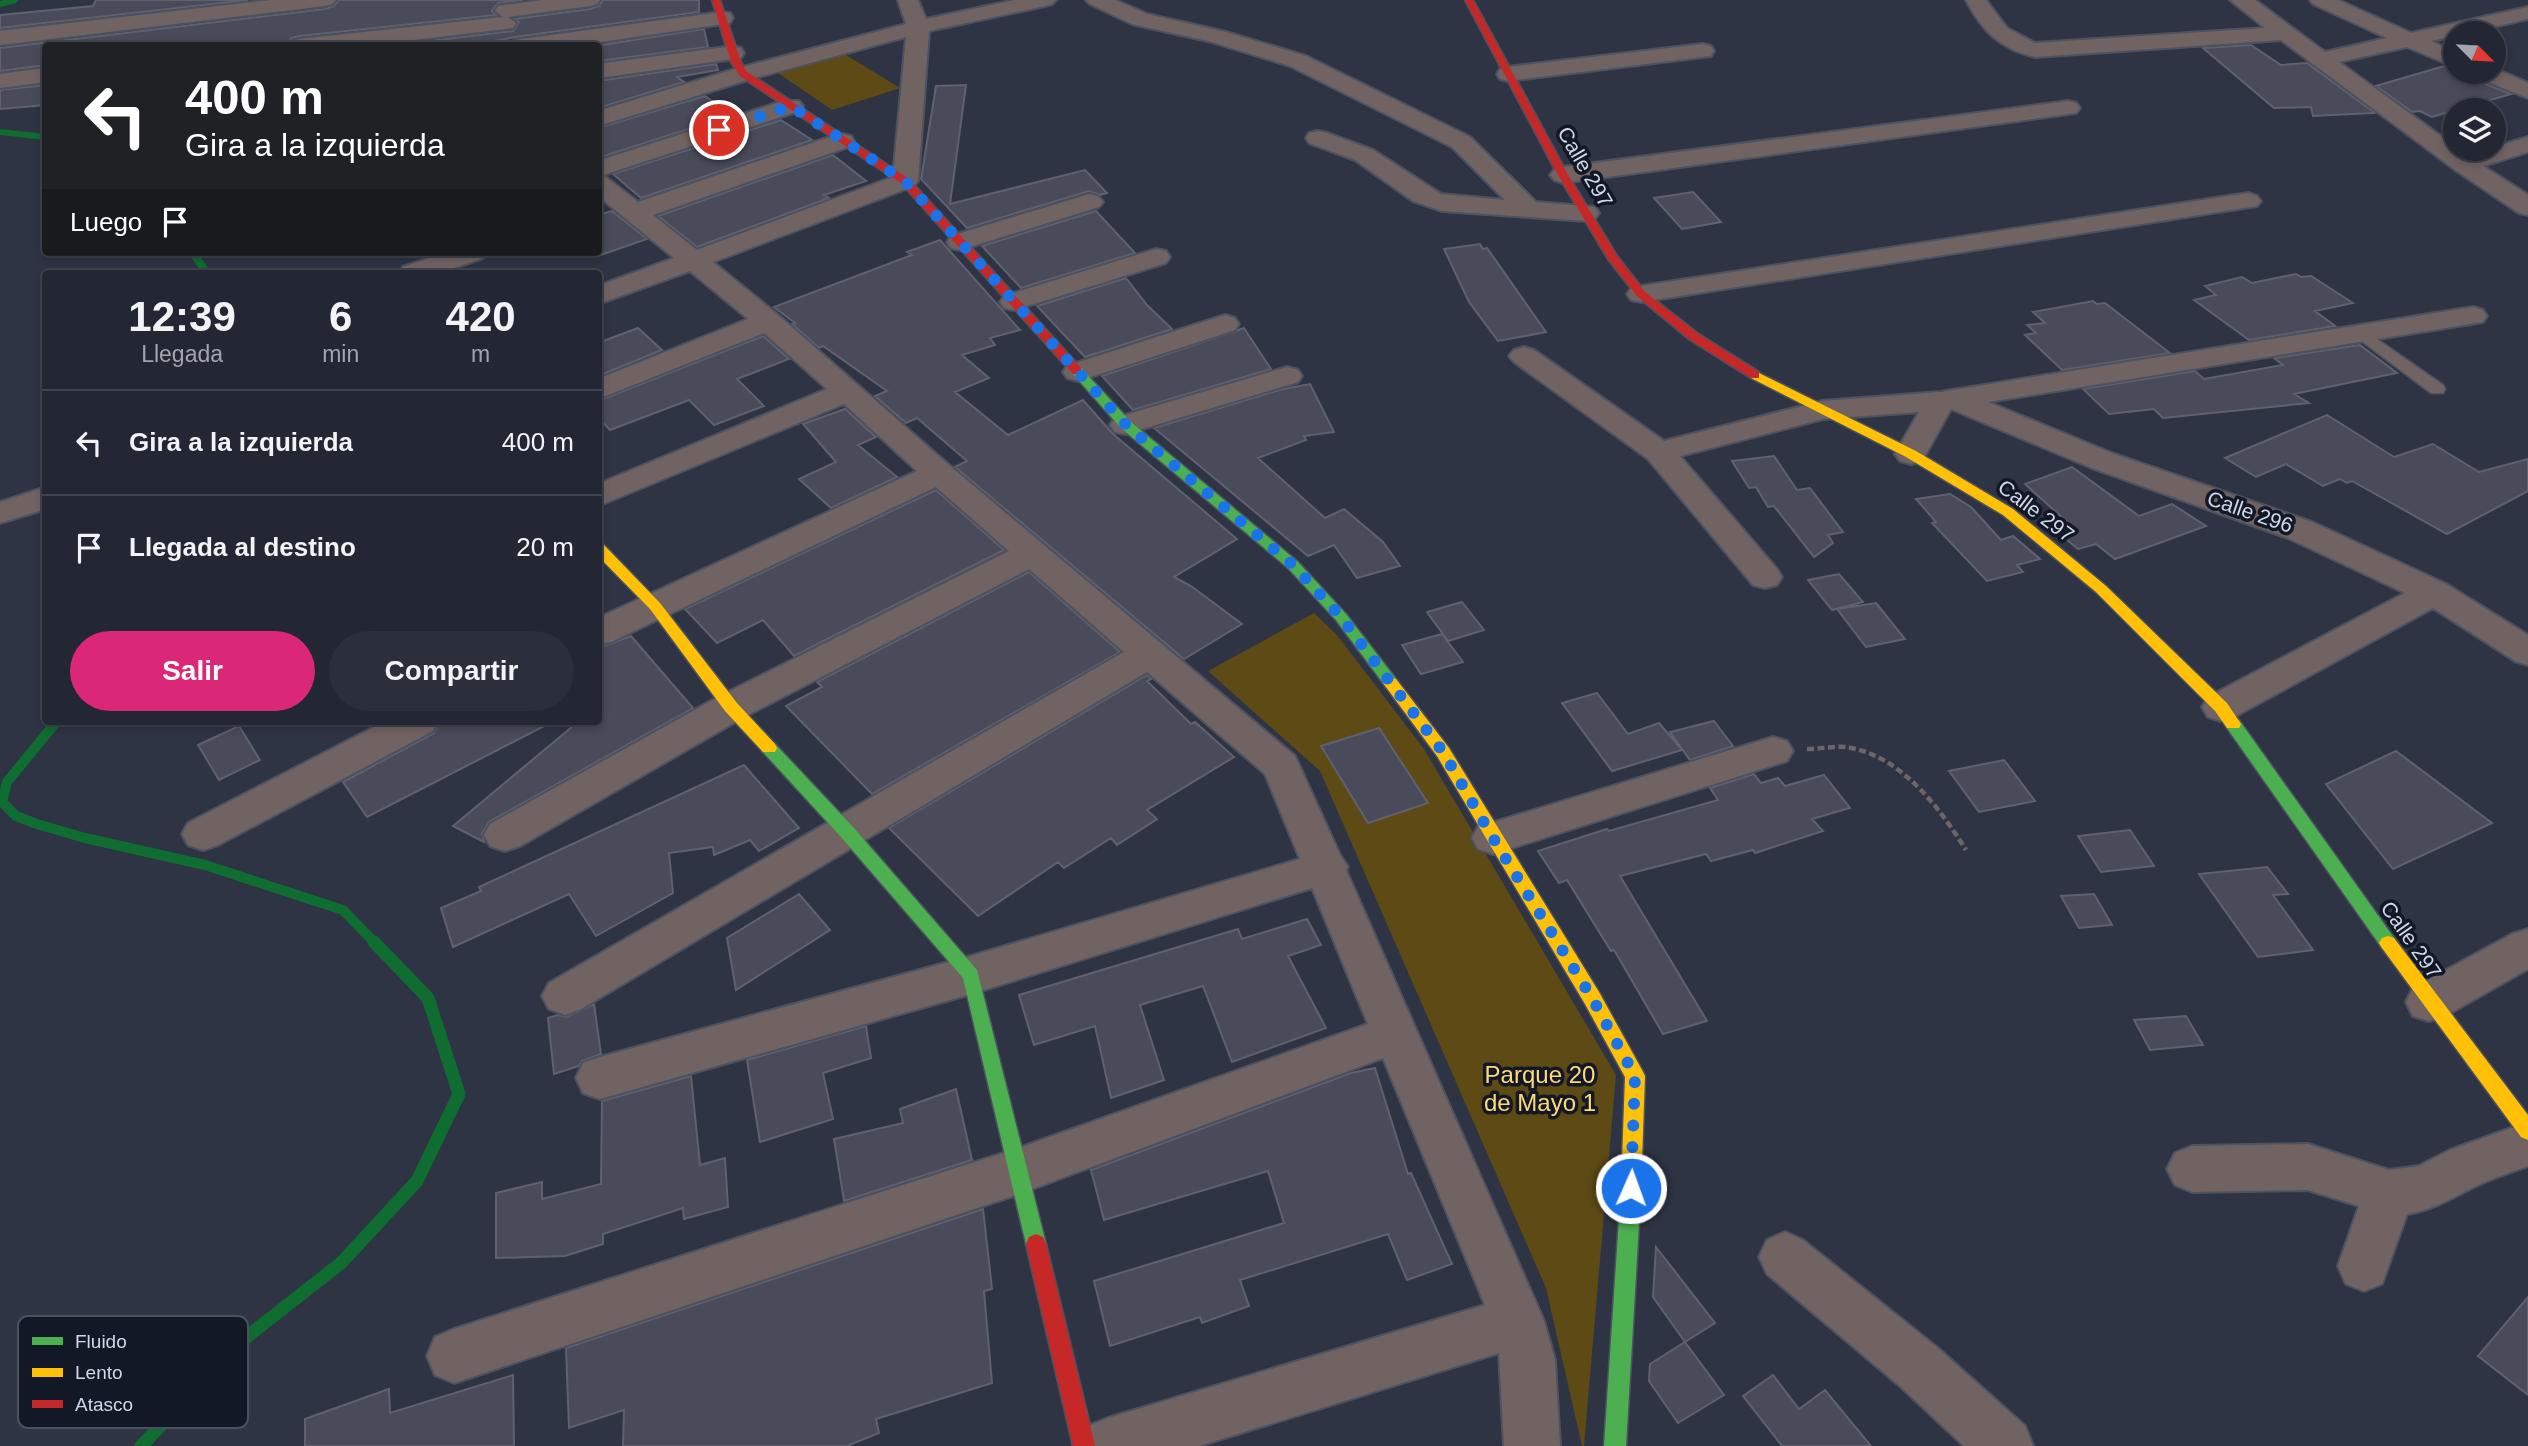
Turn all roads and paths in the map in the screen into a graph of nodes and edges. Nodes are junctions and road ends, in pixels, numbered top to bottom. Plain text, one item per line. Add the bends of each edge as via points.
1 (163, 0) edge
2 (325, 0) edge
3 (590, 0) edge
4 (908, 0) edge
5 (1045, 0) edge
6 (1097, 0) edge
7 (1469, 0) edge
8 (1976, 0) edge
9 (2241, 0) edge
10 (2320, 0) edge
11 (719, 9) edge
12 (506, 11) edge
13 (2528, 13) edge
14 (149, 21) junction
15 (918, 27) junction
16 (2284, 33) junction
17 (0, 38) edge
18 (2410, 40) junction
19 (137, 42) edge
20 (324, 42) edge
21 (506, 42) edge
22 (543, 42) edge
23 (1703, 51) dead end
24 (2443, 55) edge
25 (2323, 59) junction
26 (738, 63) junction
27 (602, 71) edge
28 (1508, 74) junction
29 (42, 75) edge
30 (0, 80) edge
31 (2506, 82) edge
32 (2528, 91) edge
33 (791, 106) junction
34 (2068, 108) dead end
35 (602, 117) edge
36 (1318, 138) dead end
37 (842, 141) junction
38 (2528, 144) edge
39 (2463, 164) junction
40 (602, 168) edge
41 (1563, 174) junction
42 (905, 181) junction
43 (613, 201) edge
44 (2248, 201) dead end
45 (1090, 202) dead end
46 (2528, 207) edge
47 (1530, 210) junction
48 (1586, 213) junction
49 (960, 242) junction
50 (462, 256) edge
51 (1156, 257) dead end
52 (692, 260) junction
53 (422, 270) edge
54 (602, 294) edge
55 (1641, 294) junction
56 (1014, 302) junction
57 (2473, 316) dead end
58 (768, 321) junction
59 (1225, 324) dead end
60 (2361, 333) junction
61 (1524, 356) dead end
62 (1078, 372) junction
63 (1287, 376) dead end
64 (602, 388) edge
65 (2437, 389) dead end
66 (849, 391) junction
67 (1949, 401) junction
68 (1822, 410) junction
69 (1126, 425) junction
70 (1659, 452) junction
71 (1911, 454) junction
72 (939, 473) junction
73 (602, 494) edge
74 (42, 498) edge
75 (0, 513) edge
76 (602, 551) edge
77 (1032, 553) junction
78 (1765, 577) dead end
79 (2434, 592) junction
80 (655, 606) junction
81 (602, 632) edge
82 (2528, 652) edge
83 (1150, 653) junction
84 (731, 707) junction
85 (2221, 707) junction
86 (411, 725) edge
87 (1773, 751) joint
88 (847, 832) junction
89 (203, 834) dead end
90 (505, 835) dead end
91 (1493, 838) junction
92 (1966, 850) dead end
93 (1327, 867) junction
94 (2528, 947) edge
95 (971, 975) junction
96 (565, 996) dead end
97 (2429, 1002) junction
98 (1397, 1033) junction
99 (600, 1078) dead end
100 (2528, 1131) edge
101 (2528, 1144) edge
102 (2192, 1169) dead end
103 (1020, 1171) junction
104 (2389, 1193) junction
105 (1785, 1257) dead end
106 (2364, 1266) dead end
107 (1518, 1321) junction
108 (454, 1356) dead end
109 (1084, 1446) edge
110 (1108, 1446) edge
111 (1532, 1446) edge
112 (1615, 1446) edge
113 (2005, 1446) edge

1 - 14 street
2 - 14 street
3 - 12 street
4 - 15 street
5 - 15 street
6 - 47 street via 1140,19 1297,61 1390,106 1461,142
7 - 28 street, Calle 297
8 - 16 street via 1991,26 2016,45 2035,50
9 - 16 street
10 - 18 street
11 - 22 street
11 - 26 street
12 - 20 street
12 - 21 street
13 - 18 street
14 - 17 street
14 - 19 street
15 - 26 street
15 - 42 street
16 - 25 street
18 - 24 street
18 - 25 street
23 - 28 street
25 - 39 street
26 - 27 street
26 - 33 street
26 - 35 street
28 - 41 street, Calle 297
29 - 30 street
31 - 32 street
33 - 37 street
33 - 40 street
34 - 41 street
36 - 47 street via 1380,164 1426,198
37 - 42 street
37 - 43 street
38 - 39 street
39 - 46 street
41 - 48 street, Calle 297
42 - 49 street
42 - 52 street
43 - 52 street
44 - 55 street
45 - 49 street
47 - 48 street
48 - 55 street, Calle 297
49 - 56 street
50 - 53 street
51 - 56 street
52 - 54 street
52 - 58 street
55 - 68 street, Calle 297 via 1693,337
56 - 62 street
57 - 60 street
58 - 64 street
58 - 66 street
59 - 62 street
60 - 65 lane
60 - 67 street
61 - 70 street
62 - 69 street
63 - 69 street
66 - 72 street
66 - 73 street
67 - 68 street, Calle 296
67 - 71 street
67 - 79 street, Calle 296 via 2300,530
68 - 70 street, Calle 296
68 - 71 street, Calle 297
69 - 91 street via 1293,565 1341,617 1443,752
70 - 78 street
71 - 85 street, Calle 297 via 2008,512 2101,589
72 - 77 street
72 - 80 street
74 - 75 street
76 - 80 street
77 - 83 street
77 - 84 street
79 - 82 street, Calle 296
79 - 85 street
80 - 81 street
80 - 84 street
83 - 88 street
83 - 93 street via 1281,766
84 - 88 street
84 - 90 street
85 - 97 street, Calle 297
86 - 89 street
87 - 91 street
87 - 92 path via 1849,747 1877,757 1922,791
88 - 95 street
88 - 96 street
91 - 112 street via 1635,1076
93 - 95 street
93 - 98 street
94 - 97 street
95 - 99 street
95 - 103 street
97 - 100 street, Calle 297
98 - 103 street
98 - 107 street
101 - 104 street via 2419,1189
102 - 104 street via 2308,1167
103 - 108 street
103 - 109 street
104 - 106 street
105 - 113 street via 1920,1368
107 - 110 street
107 - 111 street via 1528,1360

